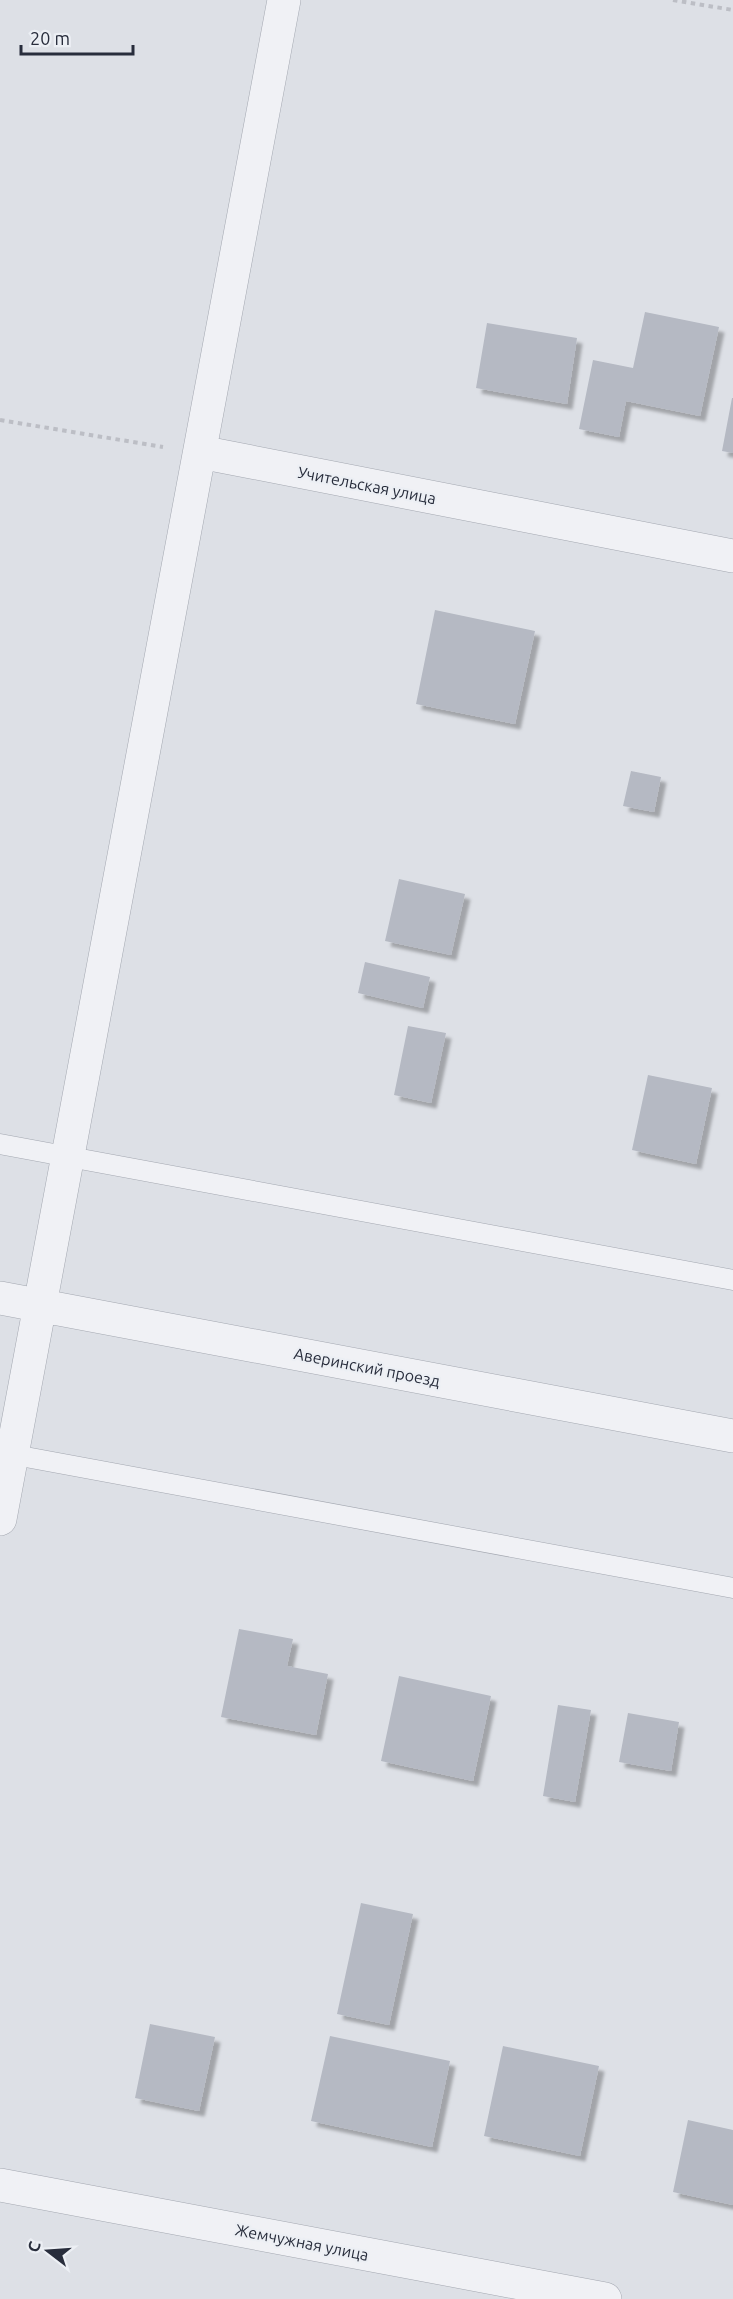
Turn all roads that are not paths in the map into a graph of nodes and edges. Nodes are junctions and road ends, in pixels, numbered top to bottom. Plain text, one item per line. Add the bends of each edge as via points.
1 (284, 0) edge
2 (200, 453) junction
3 (733, 556) edge
4 (0, 1144) edge
5 (68, 1157) junction
6 (733, 1280) edge
7 (0, 1298) edge
8 (41, 1306) junction
9 (733, 1436) edge
10 (6, 1454) edge
11 (0, 1519) edge
12 (733, 1588) edge
13 (0, 2185) edge
14 (605, 2299) edge

1 - 2 street
2 - 3 street, Учительская улица
2 - 5 street
4 - 5 lane
5 - 6 lane
5 - 8 street
7 - 8 street, Аверинский проезд
8 - 9 street, Аверинский проезд
8 - 10 street
10 - 11 street
10 - 12 lane
13 - 14 street, Жемчужная улица

